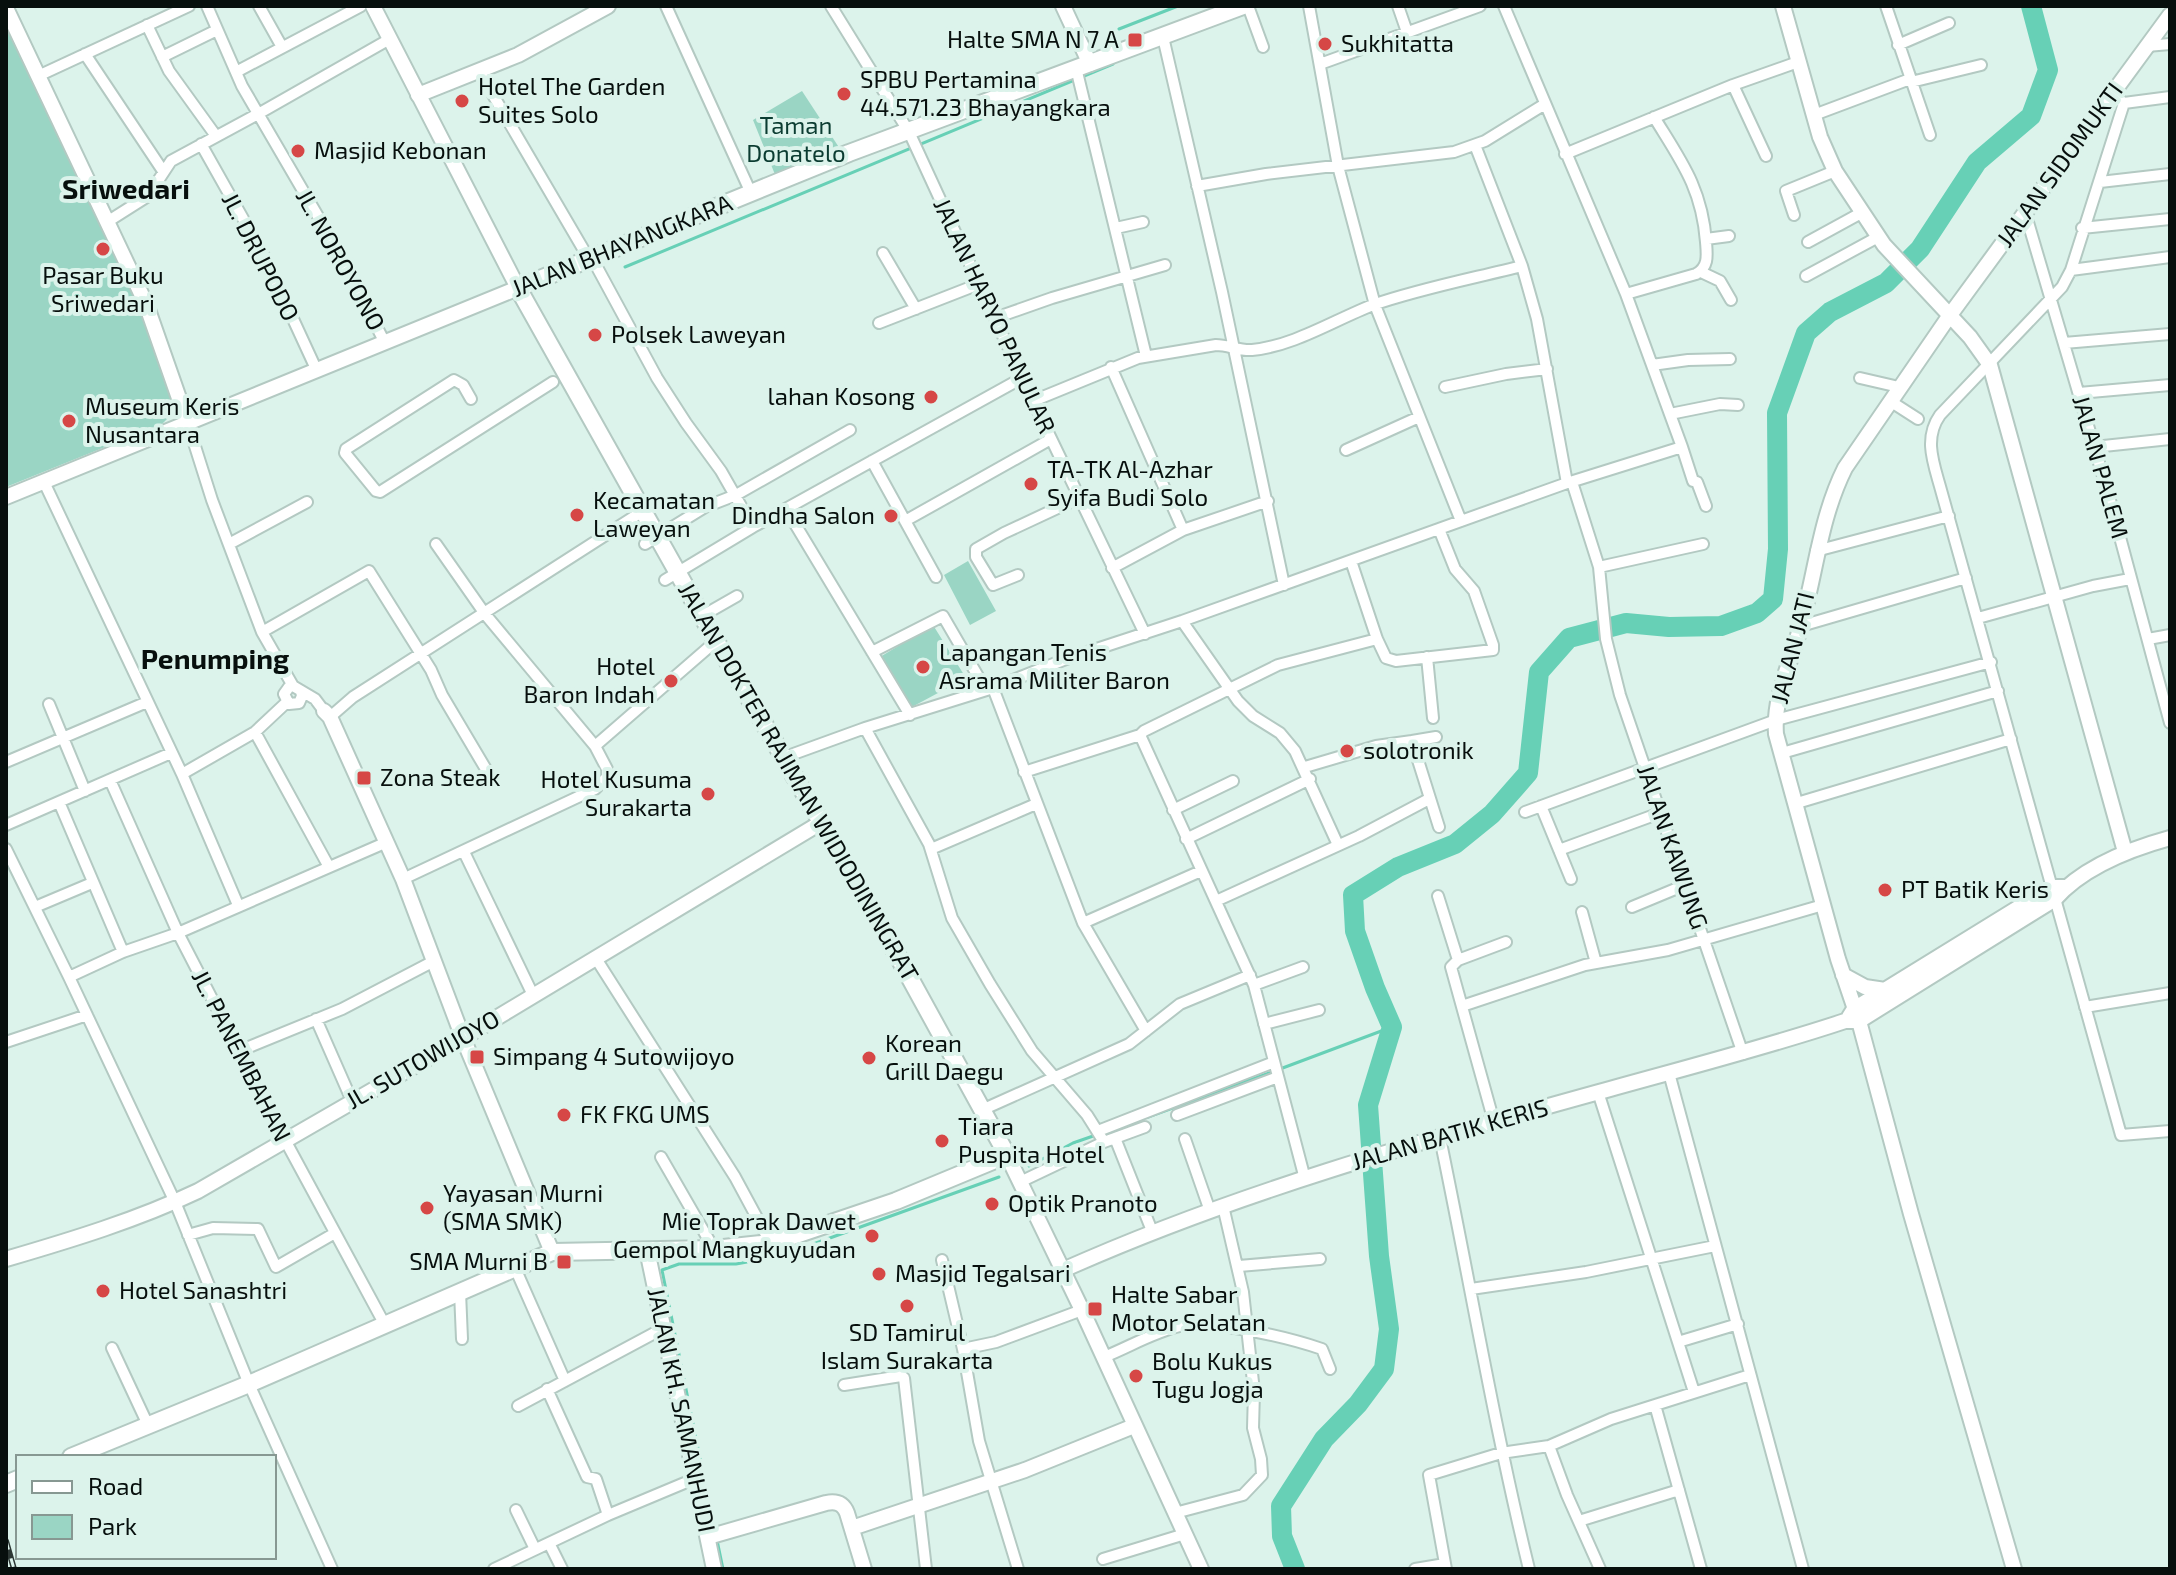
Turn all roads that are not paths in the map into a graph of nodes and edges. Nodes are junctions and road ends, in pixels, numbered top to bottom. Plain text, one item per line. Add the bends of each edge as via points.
1 (189, 6) edge
2 (207, 6) edge
3 (259, 6) edge
4 (361, 6) edge
5 (373, 6) edge
6 (608, 6) edge
7 (666, 6) edge
8 (831, 6) edge
9 (1063, 6) edge
10 (1246, 6) edge
11 (1309, 6) edge
12 (1398, 6) edge
13 (1480, 6) edge
14 (1504, 6) edge
15 (1783, 6) edge
16 (1886, 6) edge
17 (6, 8) edge
18 (2170, 15) edge
19 (1949, 23) dead end
20 (147, 25) junction
21 (217, 30) junction
22 (1407, 32) junction
23 (1163, 37) junction
24 (388, 40) junction
25 (2170, 44) edge
26 (1898, 45) junction
27 (2147, 46) junction
28 (282, 47) junction
29 (1263, 47) dead end
30 (85, 54) junction
31 (162, 57) junction
32 (1798, 62) junction
33 (1320, 64) junction
34 (1981, 65) dead end
35 (479, 71) junction
36 (236, 72) junction
37 (1081, 73) junction
38 (38, 76) junction
39 (1910, 80) junction
40 (1733, 85) junction
41 (2110, 94) junction
42 (418, 95) junction
43 (2170, 97) edge
44 (2124, 103) junction
45 (1545, 104) junction
46 (258, 114) junction
47 (1814, 115) junction
48 (1654, 117) junction
49 (1930, 135) dead end
50 (216, 136) junction
51 (912, 136) junction
52 (201, 144) junction
53 (1475, 145) junction
54 (1565, 154) junction
55 (1766, 156) dead end
56 (1338, 166) junction
57 (163, 171) junction
58 (1835, 171) junction
59 (2170, 174) edge
60 (2100, 182) junction
61 (1197, 186) junction
62 (751, 193) junction
63 (2025, 212) junction
64 (1861, 213) junction
65 (1794, 215) dead end
66 (2170, 219) edge
67 (107, 222) junction
68 (1143, 222) dead end
69 (1116, 228) junction
70 (2082, 228) junction
71 (1729, 236) dead end
72 (1706, 239) junction
73 (1881, 241) junction
74 (1808, 242) dead end
75 (883, 253) dead end
76 (2170, 257) edge
77 (591, 258) junction
78 (1165, 265) dead end
79 (1522, 266) junction
80 (2071, 270) junction
81 (1701, 272) junction
82 (1127, 275) junction
83 (1806, 276) dead end
84 (979, 284) junction
85 (518, 288) junction
86 (1626, 294) junction
87 (2053, 299) junction
88 (1731, 300) dead end
89 (1375, 305) junction
90 (916, 309) junction
91 (1950, 315) junction
92 (995, 318) junction
93 (879, 323) dead end
94 (2170, 334) edge
95 (385, 343) junction
96 (2064, 343) junction
97 (1234, 347) junction
98 (1146, 356) junction
99 (1730, 359) dead end
100 (1652, 365) junction
101 (1990, 365) junction
102 (1111, 367) junction
103 (1547, 369) junction
104 (317, 371) junction
105 (1022, 378) junction
106 (1860, 378) dead end
107 (553, 382) dead end
108 (2170, 385) edge
109 (1445, 387) dead end
110 (1899, 387) junction
111 (2079, 393) junction
112 (471, 399) dead end
113 (1033, 401) junction
114 (1890, 401) junction
115 (1738, 405) dead end
116 (1670, 414) junction
117 (1419, 417) junction
118 (1918, 419) dead end
119 (188, 424) junction
120 (850, 430) dead end
121 (1051, 439) junction
122 (2170, 439) edge
123 (1682, 447) junction
124 (2094, 447) junction
125 (1346, 450) dead end
126 (872, 461) junction
127 (44, 482) junction
128 (1570, 483) junction
129 (736, 495) junction
130 (6, 497) edge
131 (1079, 498) junction
132 (1268, 501) junction
133 (307, 502) dead end
134 (1706, 506) dead end
135 (786, 509) junction
136 (643, 511) junction
137 (1949, 516) junction
138 (905, 521) junction
139 (1461, 521) junction
140 (753, 527) junction
141 (1439, 529) junction
142 (1183, 530) junction
143 (651, 540) junction
144 (229, 544) junction
145 (436, 544) dead end
146 (1703, 544) dead end
147 (1816, 551) junction
148 (1351, 561) junction
149 (1599, 567) junction
150 (1112, 568) junction
151 (1018, 575) dead end
152 (671, 576) junction
153 (936, 577) dead end
154 (1966, 578) junction
155 (2130, 579) junction
156 (1284, 585) junction
157 (737, 596) dead end
158 (2056, 596) junction
159 (485, 614) junction
160 (702, 616) junction
161 (1978, 618) junction
162 (1182, 621) junction
163 (1801, 626) junction
164 (262, 632) junction
165 (1145, 634) junction
166 (2170, 635) edge
167 (1377, 639) junction
168 (2148, 639) junction
169 (716, 641) junction
170 (872, 652) junction
171 (421, 654) junction
172 (1427, 657) junction
173 (1991, 662) junction
174 (1228, 688) junction
175 (990, 689) junction
176 (1998, 691) junction
177 (296, 692) junction
178 (2166, 692) edge
179 (147, 702) junction
180 (49, 704) dead end
181 (327, 714) junction
182 (910, 715) junction
183 (1433, 718) dead end
184 (1776, 720) junction
185 (2170, 723) edge
186 (865, 728) junction
187 (255, 732) junction
188 (1140, 735) junction
189 (62, 737) junction
190 (1436, 737) dead end
191 (2011, 739) junction
192 (1412, 741) junction
193 (595, 746) junction
194 (171, 753) junction
195 (1782, 753) junction
196 (785, 757) junction
197 (6, 762) edge
198 (1305, 767) junction
199 (1644, 767) junction
200 (1024, 772) junction
201 (182, 774) junction
202 (490, 776) dead end
203 (1310, 779) junction
204 (110, 780) junction
205 (1233, 781) dead end
206 (85, 791) junction
207 (1429, 799) junction
208 (59, 802) junction
209 (1797, 803) junction
210 (1036, 804) junction
211 (1541, 806) junction
212 (1173, 810) junction
213 (1525, 812) dead end
214 (1660, 813) junction
215 (822, 822) junction
216 (6, 825) edge
217 (1439, 827) dead end
218 (2170, 838) edge
219 (1186, 839) junction
220 (387, 842) junction
221 (1338, 845) junction
222 (6, 849) edge
223 (931, 849) junction
224 (1559, 850) junction
225 (464, 852) junction
226 (2125, 852) junction
227 (329, 867) junction
228 (1201, 871) junction
229 (403, 879) junction
230 (1571, 879) dead end
231 (92, 883) junction
232 (1685, 885) junction
233 (2058, 891) junction
234 (1438, 896) dead end
235 (1216, 901) junction
236 (238, 905) junction
237 (1823, 905) junction
238 (35, 907) junction
239 (1632, 907) dead end
240 (1582, 912) dead end
241 (1083, 923) junction
242 (178, 933) junction
243 (1704, 940) junction
244 (1506, 942) dead end
245 (123, 952) junction
246 (595, 957) junction
247 (1458, 960) junction
248 (434, 961) junction
249 (1596, 963) junction
250 (1937, 966) junction
251 (1303, 967) dead end
252 (1843, 975) junction
253 (69, 977) junction
254 (1252, 980) junction
255 (1885, 990) junction
256 (2170, 993) edge
257 (533, 995) junction
258 (1462, 1006) junction
259 (2085, 1007) junction
260 (1319, 1010) dead end
261 (87, 1015) junction
262 (1853, 1017) junction
263 (316, 1019) junction
264 (1264, 1024) junction
265 (1146, 1031) junction
266 (463, 1038) junction
267 (6, 1042) edge
268 (239, 1051) junction
269 (1743, 1054) junction
270 (1276, 1069) junction
271 (1669, 1073) junction
272 (1054, 1076) junction
273 (1598, 1092) junction
274 (352, 1101) junction
275 (984, 1109) junction
276 (1177, 1115) dead end
277 (1494, 1122) junction
278 (1145, 1127) dead end
279 (2170, 1131) edge
280 (1100, 1135) junction
281 (1115, 1138) junction
282 (1440, 1138) junction
283 (1185, 1139) dead end
284 (285, 1140) junction
285 (1007, 1155) junction
286 (661, 1157) dead end
287 (1305, 1179) junction
288 (1020, 1182) junction
289 (175, 1202) junction
290 (1217, 1208) junction
291 (1152, 1231) junction
292 (335, 1233) junction
293 (188, 1235) junction
294 (770, 1242) junction
295 (1715, 1246) junction
296 (714, 1249) junction
297 (647, 1250) junction
298 (552, 1252) junction
299 (6, 1259) edge
300 (1320, 1259) dead end
301 (942, 1260) dead end
302 (1651, 1260) junction
303 (1239, 1266) junction
304 (515, 1268) junction
305 (1063, 1270) junction
306 (1471, 1289) junction
307 (460, 1292) junction
308 (1082, 1310) junction
309 (1738, 1324) junction
310 (385, 1325) junction
311 (662, 1329) junction
312 (1247, 1331) junction
313 (462, 1339) dead end
314 (1678, 1342) junction
315 (112, 1348) dead end
316 (963, 1349) junction
317 (1104, 1357) junction
318 (1330, 1369) dead end
319 (1750, 1375) junction
320 (565, 1381) junction
321 (249, 1384) junction
322 (844, 1385) dead end
323 (547, 1389) junction
324 (1694, 1392) junction
325 (1655, 1405) junction
326 (518, 1406) dead end
327 (148, 1425) junction
328 (1134, 1426) junction
329 (1549, 1446) junction
330 (1501, 1453) junction
331 (76, 1455) edge
332 (694, 1479) junction
333 (992, 1480) junction
334 (1679, 1490) junction
335 (917, 1507) junction
336 (516, 1510) dead end
337 (1175, 1513) junction
338 (608, 1515) junction
339 (1579, 1521) junction
340 (852, 1528) junction
341 (1185, 1534) junction
342 (710, 1537) junction
343 (549, 1543) junction
344 (535, 1549) junction
345 (1103, 1559) dead end
346 (1446, 1567) edge
347 (711, 1568) edge
348 (332, 1569) edge
349 (494, 1569) edge
350 (562, 1569) edge
351 (864, 1569) edge
352 (926, 1569) edge
353 (1018, 1569) edge
354 (1201, 1569) edge
355 (1415, 1569) edge
356 (1529, 1569) edge
357 (1600, 1569) edge
358 (1701, 1569) edge
359 (1803, 1569) edge
360 (2014, 1569) edge

1 - 20 street
2 - 21 street, JL. NOROYONO
3 - 28 street
4 - 28 street
5 - 24 street, JALAN DOKTER RAJIMAN WIDIODININGRAT
6 - 35 street
7 - 62 street
8 - 51 street, JALAN HARYO PANULAR
9 - 37 street
10 - 23 main road, JALAN BHAYANGKARA
10 - 29 street
11 - 33 street
12 - 22 street
13 - 22 street
14 - 45 street
15 - 32 street
16 - 26 street
17 - 38 street
18 - 27 street, JALAN SIDOMUKTI
19 - 26 street
20 - 30 street
20 - 31 street
21 - 31 street
21 - 36 street, JL. NOROYONO
22 - 33 street
23 - 37 main road, JALAN BHAYANGKARA
23 - 61 street
24 - 42 street, JALAN DOKTER RAJIMAN WIDIODININGRAT
24 - 46 street
25 - 27 street
26 - 39 street
27 - 41 street, JALAN SIDOMUKTI
28 - 36 street
30 - 38 street
30 - 57 street
31 - 50 street
32 - 40 street
32 - 47 street
33 - 56 street
34 - 39 street
35 - 42 street
35 - 77 street
36 - 46 street, JL. NOROYONO
37 - 51 main road, JALAN BHAYANGKARA
37 - 69 street
38 - 67 street
39 - 47 street
39 - 49 street
40 - 48 street
40 - 55 street
41 - 44 street
41 - 63 street, JALAN SIDOMUKTI
42 - 85 street, JALAN DOKTER RAJIMAN WIDIODININGRAT
43 - 44 street
44 - 60 street
45 - 53 street
45 - 54 street
46 - 50 street
46 - 95 street, JL. NOROYONO
47 - 58 street
48 - 54 street
48 - 72 street via 1700,199
50 - 52 street
51 - 62 main road, JALAN BHAYANGKARA
51 - 84 street, JALAN HARYO PANULAR
52 - 57 street
52 - 104 street, JL. DRUPODO via 264,256
53 - 56 street
53 - 79 street, JALAN KAWUNG
54 - 86 street
56 - 61 street
56 - 89 street
57 - 67 street via 148,196
58 - 64 street
58 - 65 street via 1786,191
59 - 60 street
60 - 70 street
61 - 97 street
62 - 77 main road, JALAN BHAYANGKARA
63 - 87 street, JALAN PALEM
63 - 91 street, JALAN SIDOMUKTI
64 - 73 street
64 - 74 street
66 - 70 street
67 - 119 street via 158,333
68 - 69 street
69 - 82 street
70 - 80 street
71 - 72 street
72 - 81 street
73 - 83 street
73 - 91 street
75 - 90 street
76 - 80 street
77 - 85 main road, JALAN BHAYANGKARA
77 - 129 street via 662,386
78 - 82 street
79 - 89 street
79 - 103 street, JALAN KAWUNG
80 - 87 street
81 - 86 street
81 - 88 street via 1720,281
82 - 92 street
82 - 98 street
84 - 90 street
84 - 92 street, JALAN HARYO PANULAR
85 - 95 street, JALAN BHAYANGKARA
85 - 136 main road, JALAN DOKTER RAJIMAN WIDIODININGRAT
86 - 100 street
87 - 96 street, JALAN PALEM
87 - 101 street
89 - 97 street via 1288,341 1252,350
89 - 117 street
90 - 93 street
91 - 101 street
91 - 110 street, JALAN JATI
92 - 105 street, JALAN HARYO PANULAR
94 - 96 street
95 - 104 street, JALAN BHAYANGKARA
96 - 111 street, JALAN PALEM
97 - 98 street
97 - 132 street
98 - 102 street
99 - 100 street
100 - 116 street
101 - 137 street via 1931,428 1931,449
101 - 158 street
102 - 113 street
102 - 142 street
103 - 109 street
103 - 128 street, JALAN KAWUNG
104 - 119 street, JALAN BHAYANGKARA
105 - 113 street, JALAN HARYO PANULAR
105 - 126 street
106 - 110 street
107 - 112 street via 380,492 345,453 454,380
108 - 111 street
110 - 114 street, JALAN JATI
111 - 124 street, JALAN PALEM
113 - 121 street, JALAN HARYO PANULAR
114 - 118 street
114 - 147 street, JALAN JATI via 1840,479
115 - 116 street
116 - 123 street
117 - 125 street
117 - 139 street
119 - 127 street, JALAN BHAYANGKARA
119 - 144 street
120 - 129 street
121 - 131 street, JALAN HARYO PANULAR
121 - 138 street
122 - 124 street
123 - 128 street
123 - 134 street
124 - 155 street, JALAN PALEM
126 - 135 street
126 - 138 street
127 - 130 street, JALAN BHAYANGKARA
127 - 179 street
128 - 139 street
128 - 149 street, JALAN KAWUNG
129 - 140 street
129 - 143 street
131 - 150 street, JALAN HARYO PANULAR
131 - 151 street via 976,549 993,585
132 - 142 street
132 - 156 street
133 - 144 street
135 - 140 street
135 - 170 street
136 - 143 main road, JALAN DOKTER RAJIMAN WIDIODININGRAT
136 - 159 street
137 - 147 street
137 - 154 street
138 - 153 street
139 - 141 street
140 - 152 street
141 - 148 street
141 - 172 street via 1455,569 1474,591 1494,649
142 - 150 street
143 - 152 main road, JALAN DOKTER RAJIMAN WIDIODININGRAT
144 - 164 street
145 - 159 street
146 - 149 street
147 - 163 street, JALAN JATI
148 - 156 street
148 - 167 street
149 - 199 street, JALAN KAWUNG via 1616,684
150 - 165 street, JALAN HARYO PANULAR
152 - 160 main road, JALAN DOKTER RAJIMAN WIDIODININGRAT
154 - 161 street
154 - 163 street
155 - 158 street
155 - 168 street, JALAN PALEM
156 - 162 street
157 - 160 street
158 - 161 street
158 - 226 street
159 - 171 street
159 - 193 street
160 - 169 main road, JALAN DOKTER RAJIMAN WIDIODININGRAT
161 - 173 street
162 - 165 street
162 - 174 street
163 - 184 street, JALAN JATI
164 - 171 street via 369,571
164 - 177 street
165 - 175 street
166 - 168 street
167 - 172 street via 1391,661
167 - 174 street via 1297,658
168 - 178 street, JALAN PALEM
169 - 193 street
169 - 196 main road, JALAN DOKTER RAJIMAN WIDIODININGRAT
170 - 175 street via 943,616
170 - 182 street
171 - 181 street
171 - 202 street
172 - 183 street
173 - 176 street
173 - 184 street
174 - 188 street
174 - 198 street via 1246,710 1287,740
175 - 182 street
175 - 200 street
176 - 191 street
176 - 195 street
177 - 181 street via 315,699
177 - 187 street via 284,694 287,702
178 - 185 street, JALAN PALEM
179 - 189 street
179 - 194 street
180 - 189 street
181 - 220 street
182 - 186 street
184 - 195 street, JALAN JATI
184 - 199 street
186 - 196 street
186 - 223 street
187 - 201 street
187 - 227 street
188 - 200 street
188 - 212 street
189 - 197 street
189 - 206 street
190 - 192 street
191 - 209 street
191 - 233 street
192 - 198 street
192 - 207 street
193 - 225 street via 607,769 603,783
194 - 201 street
194 - 204 street
195 - 209 street, JALAN JATI
196 - 215 main road, JALAN DOKTER RAJIMAN WIDIODININGRAT
198 - 203 street
199 - 211 street
199 - 214 street, JALAN KAWUNG
200 - 210 street
201 - 236 street
203 - 219 street
203 - 221 street
204 - 206 street
204 - 242 street, JL. PANEMBAHAN
205 - 212 street
206 - 208 street
207 - 217 street
207 - 221 street
208 - 216 street
208 - 231 street
209 - 237 street, JALAN JATI
210 - 223 street
210 - 241 street
211 - 213 street
211 - 224 street
212 - 219 street
214 - 224 street
214 - 232 street, JALAN KAWUNG
215 - 246 street, JL. SUTOWIJOYO
215 - 275 main road, JALAN DOKTER RAJIMAN WIDIODININGRAT
218 - 226 street
219 - 228 street
220 - 227 street
220 - 229 street
221 - 235 street
222 - 238 street
223 - 272 street via 952,918 1019,1032
224 - 230 street
225 - 229 street
225 - 257 street
226 - 233 street
227 - 236 street
228 - 235 street
228 - 241 street
229 - 248 street
231 - 238 street
231 - 245 street
232 - 239 street
232 - 243 street, JALAN KAWUNG
233 - 250 street
233 - 259 street
234 - 247 street
235 - 254 street
236 - 242 street
237 - 243 street
237 - 252 street, JALAN JATI
238 - 253 street
240 - 249 street
241 - 265 street
242 - 245 street
242 - 268 street, JL. PANEMBAHAN
243 - 249 street
243 - 269 street, JALAN KAWUNG
244 - 247 street
245 - 253 street
246 - 257 street, JL. SUTOWIJOYO
246 - 294 street via 735,1177
247 - 258 street via 1451,970
248 - 263 street
248 - 266 street
249 - 258 street
250 - 255 street
250 - 262 street
251 - 254 street
252 - 255 street
252 - 262 street, JALAN JATI
253 - 261 street
254 - 264 street
254 - 265 street via 1180,1004
255 - 262 street
256 - 259 street
257 - 266 street, JL. SUTOWIJOYO
258 - 277 street
259 - 279 street via 2121,1135
260 - 264 street
261 - 267 street
261 - 289 street
262 - 269 street, JALAN BATIK KERIS
262 - 360 street, JALAN JATI
263 - 268 street
263 - 274 street
264 - 270 street
265 - 272 street via 1101,1058
266 - 274 street, JL. SUTOWIJOYO
266 - 298 street
268 - 284 street, JL. PANEMBAHAN
269 - 271 street, JALAN BATIK KERIS
270 - 276 street
270 - 280 street
270 - 287 street
271 - 273 street, JALAN BATIK KERIS
271 - 295 street
272 - 275 street
272 - 280 street
273 - 277 street, JALAN BATIK KERIS
273 - 302 street
274 - 284 street, JL. SUTOWIJOYO
275 - 285 main road, JALAN DOKTER RAJIMAN WIDIODININGRAT
277 - 282 street, JALAN BATIK KERIS
278 - 281 street
280 - 281 street
280 - 288 street
281 - 291 street
282 - 287 street, JALAN BATIK KERIS
282 - 306 street
283 - 290 street
284 - 289 street, JL. SUTOWIJOYO
284 - 292 street, JL. PANEMBAHAN
285 - 288 street, JALAN DOKTER RAJIMAN WIDIODININGRAT
285 - 294 main road via 896,1201
286 - 296 street
287 - 290 street, JALAN BATIK KERIS
288 - 305 street, JALAN DOKTER RAJIMAN WIDIODININGRAT
289 - 293 street
289 - 299 street, JL. SUTOWIJOYO
290 - 291 street, JALAN BATIK KERIS
290 - 303 street
291 - 305 street, JALAN BATIK KERIS
292 - 293 street via 276,1267 258,1229 213,1228
292 - 310 street, JL. PANEMBAHAN
293 - 321 street
294 - 296 main road
295 - 302 street
295 - 309 street
296 - 297 main road
297 - 298 main road
297 - 311 street, JALAN KH. SAMANHUDI
298 - 304 main road
300 - 303 street
301 - 316 street
302 - 306 street
302 - 314 street
303 - 312 street
304 - 307 main road
304 - 320 street
305 - 308 street, JALAN DOKTER RAJIMAN WIDIODININGRAT
306 - 330 street
307 - 310 main road
307 - 313 street
308 - 316 street
308 - 317 street, JALAN DOKTER RAJIMAN WIDIODININGRAT
309 - 314 street
309 - 319 street
310 - 321 main road
311 - 320 street
311 - 332 street, JALAN KH. SAMANHUDI
312 - 317 street via 1183,1325
312 - 318 street via 1281,1335 1322,1349
312 - 337 street via 1253,1428 1262,1475 1243,1495
314 - 324 street
315 - 327 street
316 - 333 street via 979,1441
317 - 328 street, JALAN DOKTER RAJIMAN WIDIODININGRAT
319 - 324 street
319 - 359 street
320 - 323 street
321 - 327 main road
321 - 348 street
322 - 335 street via 904,1378
323 - 326 street
323 - 338 street via 587,1477 596,1479
324 - 325 street
325 - 329 street
325 - 334 street
327 - 331 main road
328 - 333 street
328 - 337 street, JALAN DOKTER RAJIMAN WIDIODININGRAT
329 - 330 street
329 - 339 street
330 - 346 street via 1428,1477
330 - 356 street
332 - 338 street
332 - 342 street, JALAN KH. SAMANHUDI
333 - 335 street
333 - 353 street
334 - 339 street
334 - 358 street
335 - 340 street
335 - 352 street
336 - 344 street
337 - 341 street, JALAN DOKTER RAJIMAN WIDIODININGRAT
338 - 343 street
339 - 357 street
340 - 342 street via 846,1509 831,1502
340 - 351 street
341 - 345 street
341 - 354 street, JALAN DOKTER RAJIMAN WIDIODININGRAT
342 - 347 street, JALAN KH. SAMANHUDI
343 - 344 street
343 - 350 street
344 - 349 street
346 - 355 street

